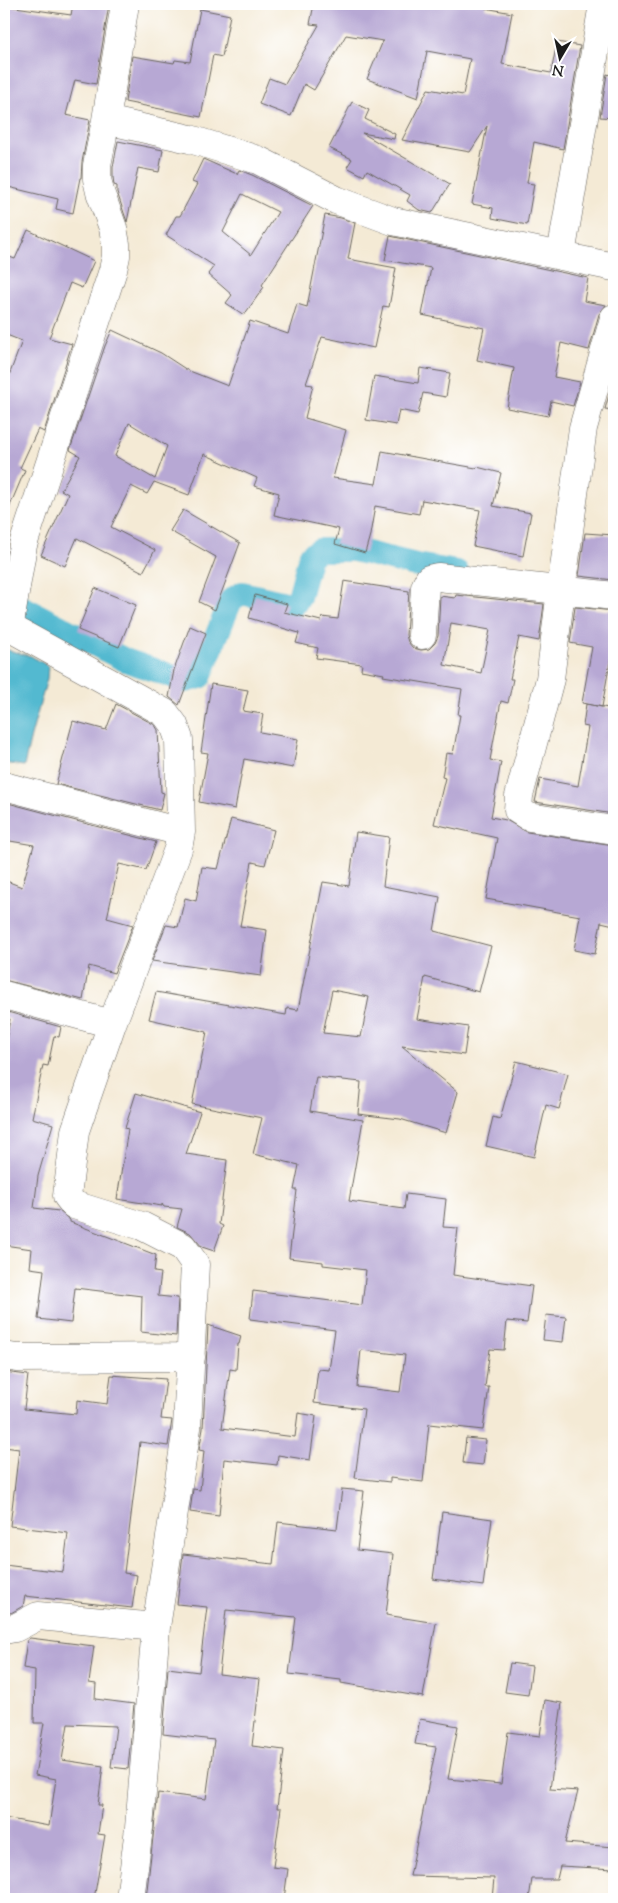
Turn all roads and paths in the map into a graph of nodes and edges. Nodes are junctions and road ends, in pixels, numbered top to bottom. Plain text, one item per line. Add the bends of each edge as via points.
1 (125, 4) edge
2 (603, 4) edge
3 (106, 120) junction
4 (561, 255) junction
5 (614, 267) edge
6 (614, 318) edge
7 (561, 590) junction
8 (614, 596) edge
9 (422, 635) dead end
10 (4, 786) edge
11 (614, 830) edge
12 (181, 832) junction
13 (4, 995) edge
14 (112, 1024) junction
15 (4, 1356) edge
16 (191, 1357) junction
17 (156, 1628) junction
18 (4, 1630) edge
19 (130, 1899) edge

1 - 3 street
2 - 4 street
3 - 4 street via 190,139 258,160 336,200 394,221
3 - 12 street via 97,179 113,228 116,256 23,545 10,623 16,631 165,713 179,739
4 - 5 street
6 - 7 street via 583,428
7 - 8 street
7 - 9 street via 438,577 429,579 425,587
7 - 11 street via 550,679 518,810 529,817
10 - 12 street
12 - 14 street via 178,849
13 - 14 street
14 - 16 street via 75,1131 67,1196 74,1205 142,1226 183,1247 195,1264
15 - 16 street
16 - 17 street via 188,1428
17 - 18 street via 38,1616
17 - 19 street

